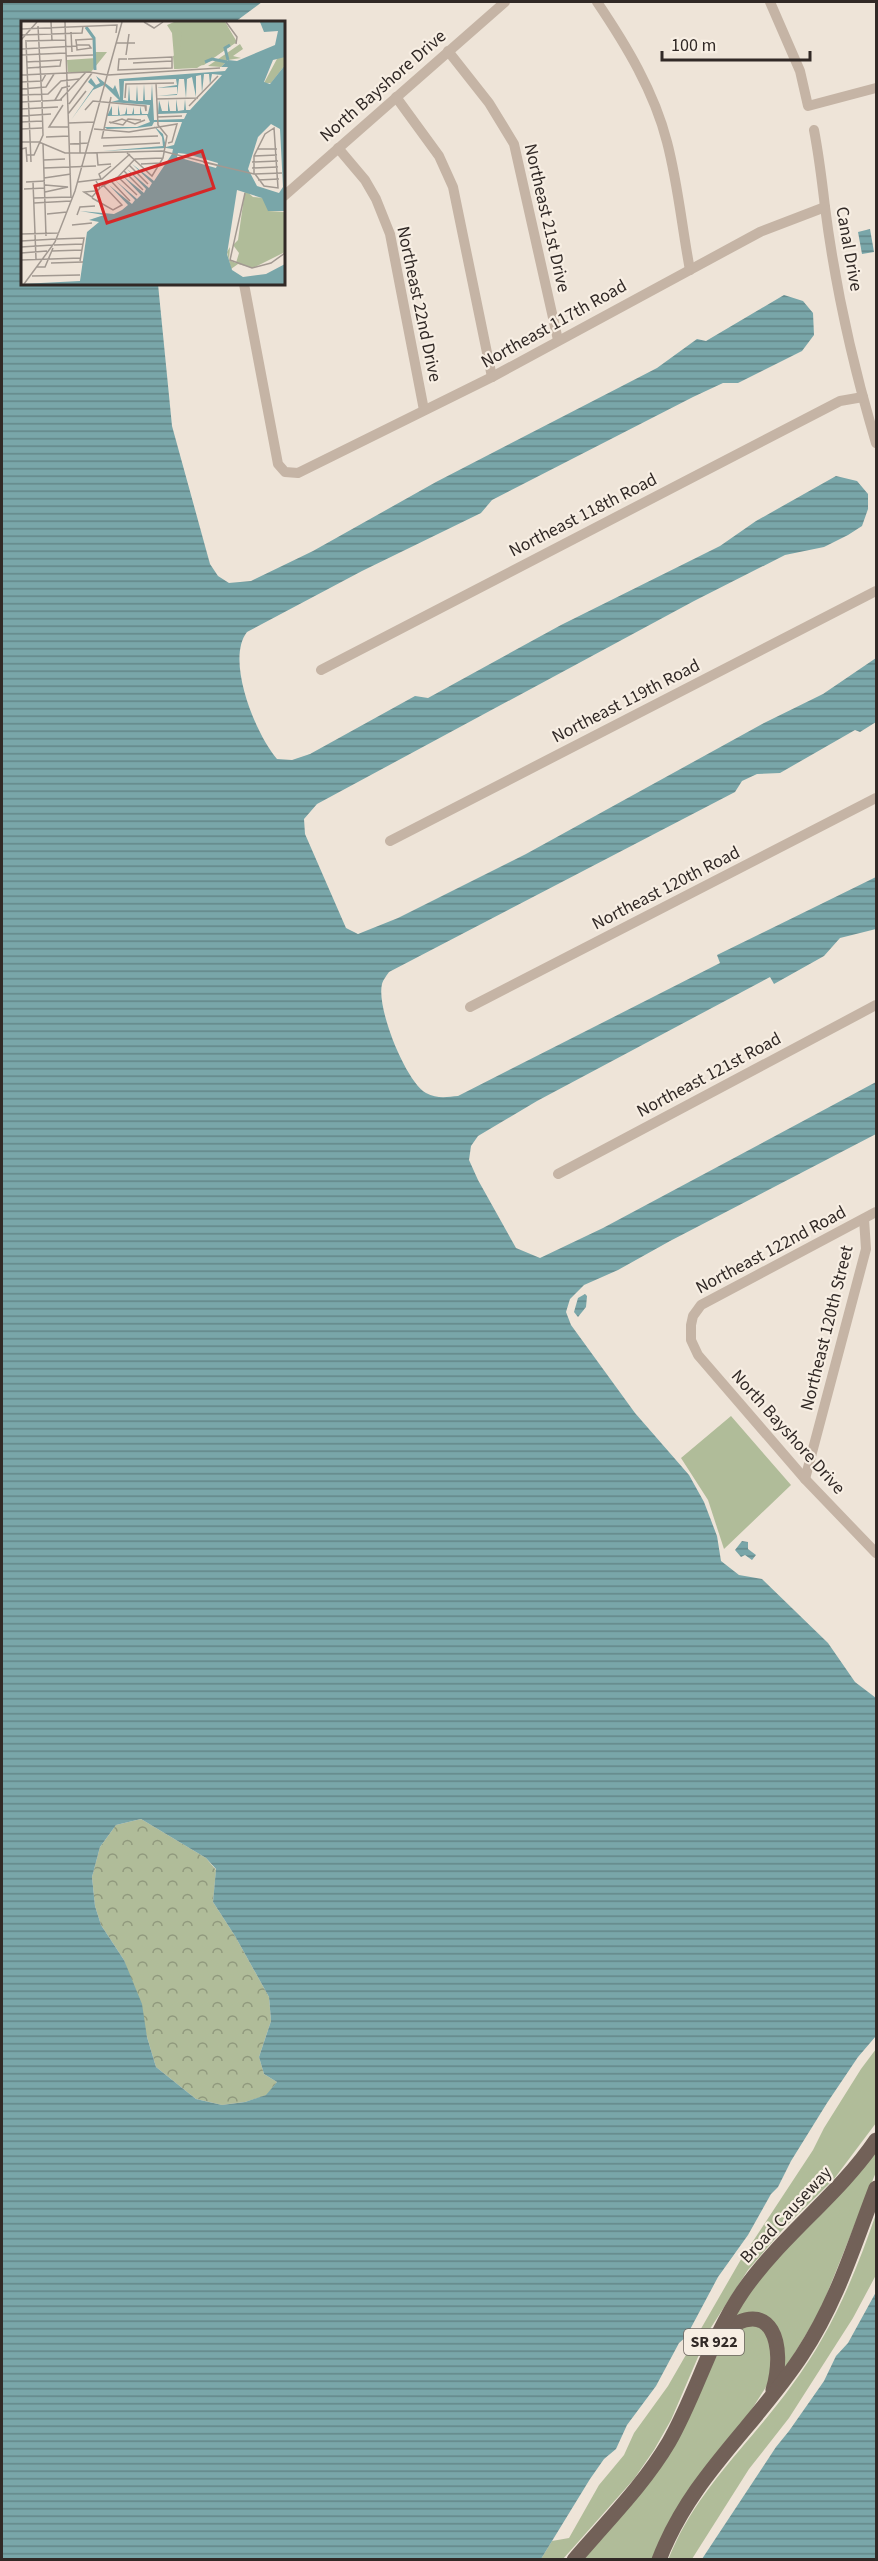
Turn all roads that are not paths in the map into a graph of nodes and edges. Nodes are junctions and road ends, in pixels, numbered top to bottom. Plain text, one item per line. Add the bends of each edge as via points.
1 (505, 2) edge
2 (597, 2) edge
3 (770, 2) edge
4 (447, 51) junction
5 (876, 88) edge
6 (396, 97) junction
7 (814, 130) dead end
8 (338, 148) junction
9 (285, 195) edge
10 (825, 207) junction
11 (690, 270) junction
12 (244, 285) edge
13 (558, 340) junction
14 (492, 377) junction
15 (863, 399) junction
16 (876, 399) edge
17 (424, 410) junction
18 (876, 443) edge
19 (876, 591) edge
20 (321, 670) dead end
21 (876, 798) edge
22 (390, 841) dead end
23 (876, 1005) edge
24 (470, 1008) dead end
25 (558, 1174) dead end
26 (876, 1212) edge
27 (864, 1219) junction
28 (691, 1325) joint
29 (805, 1479) junction
30 (876, 1553) edge
31 (876, 2140) edge
32 (876, 2188) edge
33 (717, 2336) junction
34 (770, 2399) junction
35 (574, 2559) edge
36 (659, 2559) edge

1 - 4 street, North Bayshore Drive
2 - 11 street via 647,87 667,142
3 - 5 street via 800,71 808,106
4 - 6 street, North Bayshore Drive
4 - 13 street, Northeast 21st Drive via 489,103 514,144
6 - 8 street, North Bayshore Drive
6 - 14 street via 439,156 453,187
7 - 10 street, Canal Drive
8 - 9 street, North Bayshore Drive
8 - 17 street, Northeast 22nd Drive via 376,199 390,234
10 - 11 street, Northeast 117th Road via 760,232
10 - 15 street, Canal Drive
11 - 13 street, Northeast 117th Road
12 - 17 street, Northeast 117th Road via 278,464 285,472 298,473
13 - 14 street, Northeast 117th Road
14 - 17 street, Northeast 117th Road
15 - 16 street, Northeast 118th Road
15 - 18 street, Canal Drive
15 - 20 street, Northeast 118th Road via 840,401
19 - 22 street, Northeast 119th Road
21 - 24 street, Northeast 120th Road
23 - 25 street, Northeast 121st Road
26 - 27 street, Northeast 122nd Road
27 - 28 street, Northeast 122nd Road via 701,1305
27 - 29 street, Northeast 120th Street via 866,1250
28 - 29 street, North Bayshore Drive via 691,1340 698,1355
29 - 30 street, North Bayshore Drive
31 - 33 main road, Broad Causeway / SR 922 via 839,2187 756,2272
32 - 34 main road via 832,2303 802,2355
33 - 34 main road via 741,2321 760,2322 771,2329 778,2349
33 - 35 main road, Broad Causeway / SR 922 via 660,2458
34 - 36 main road via 695,2490

